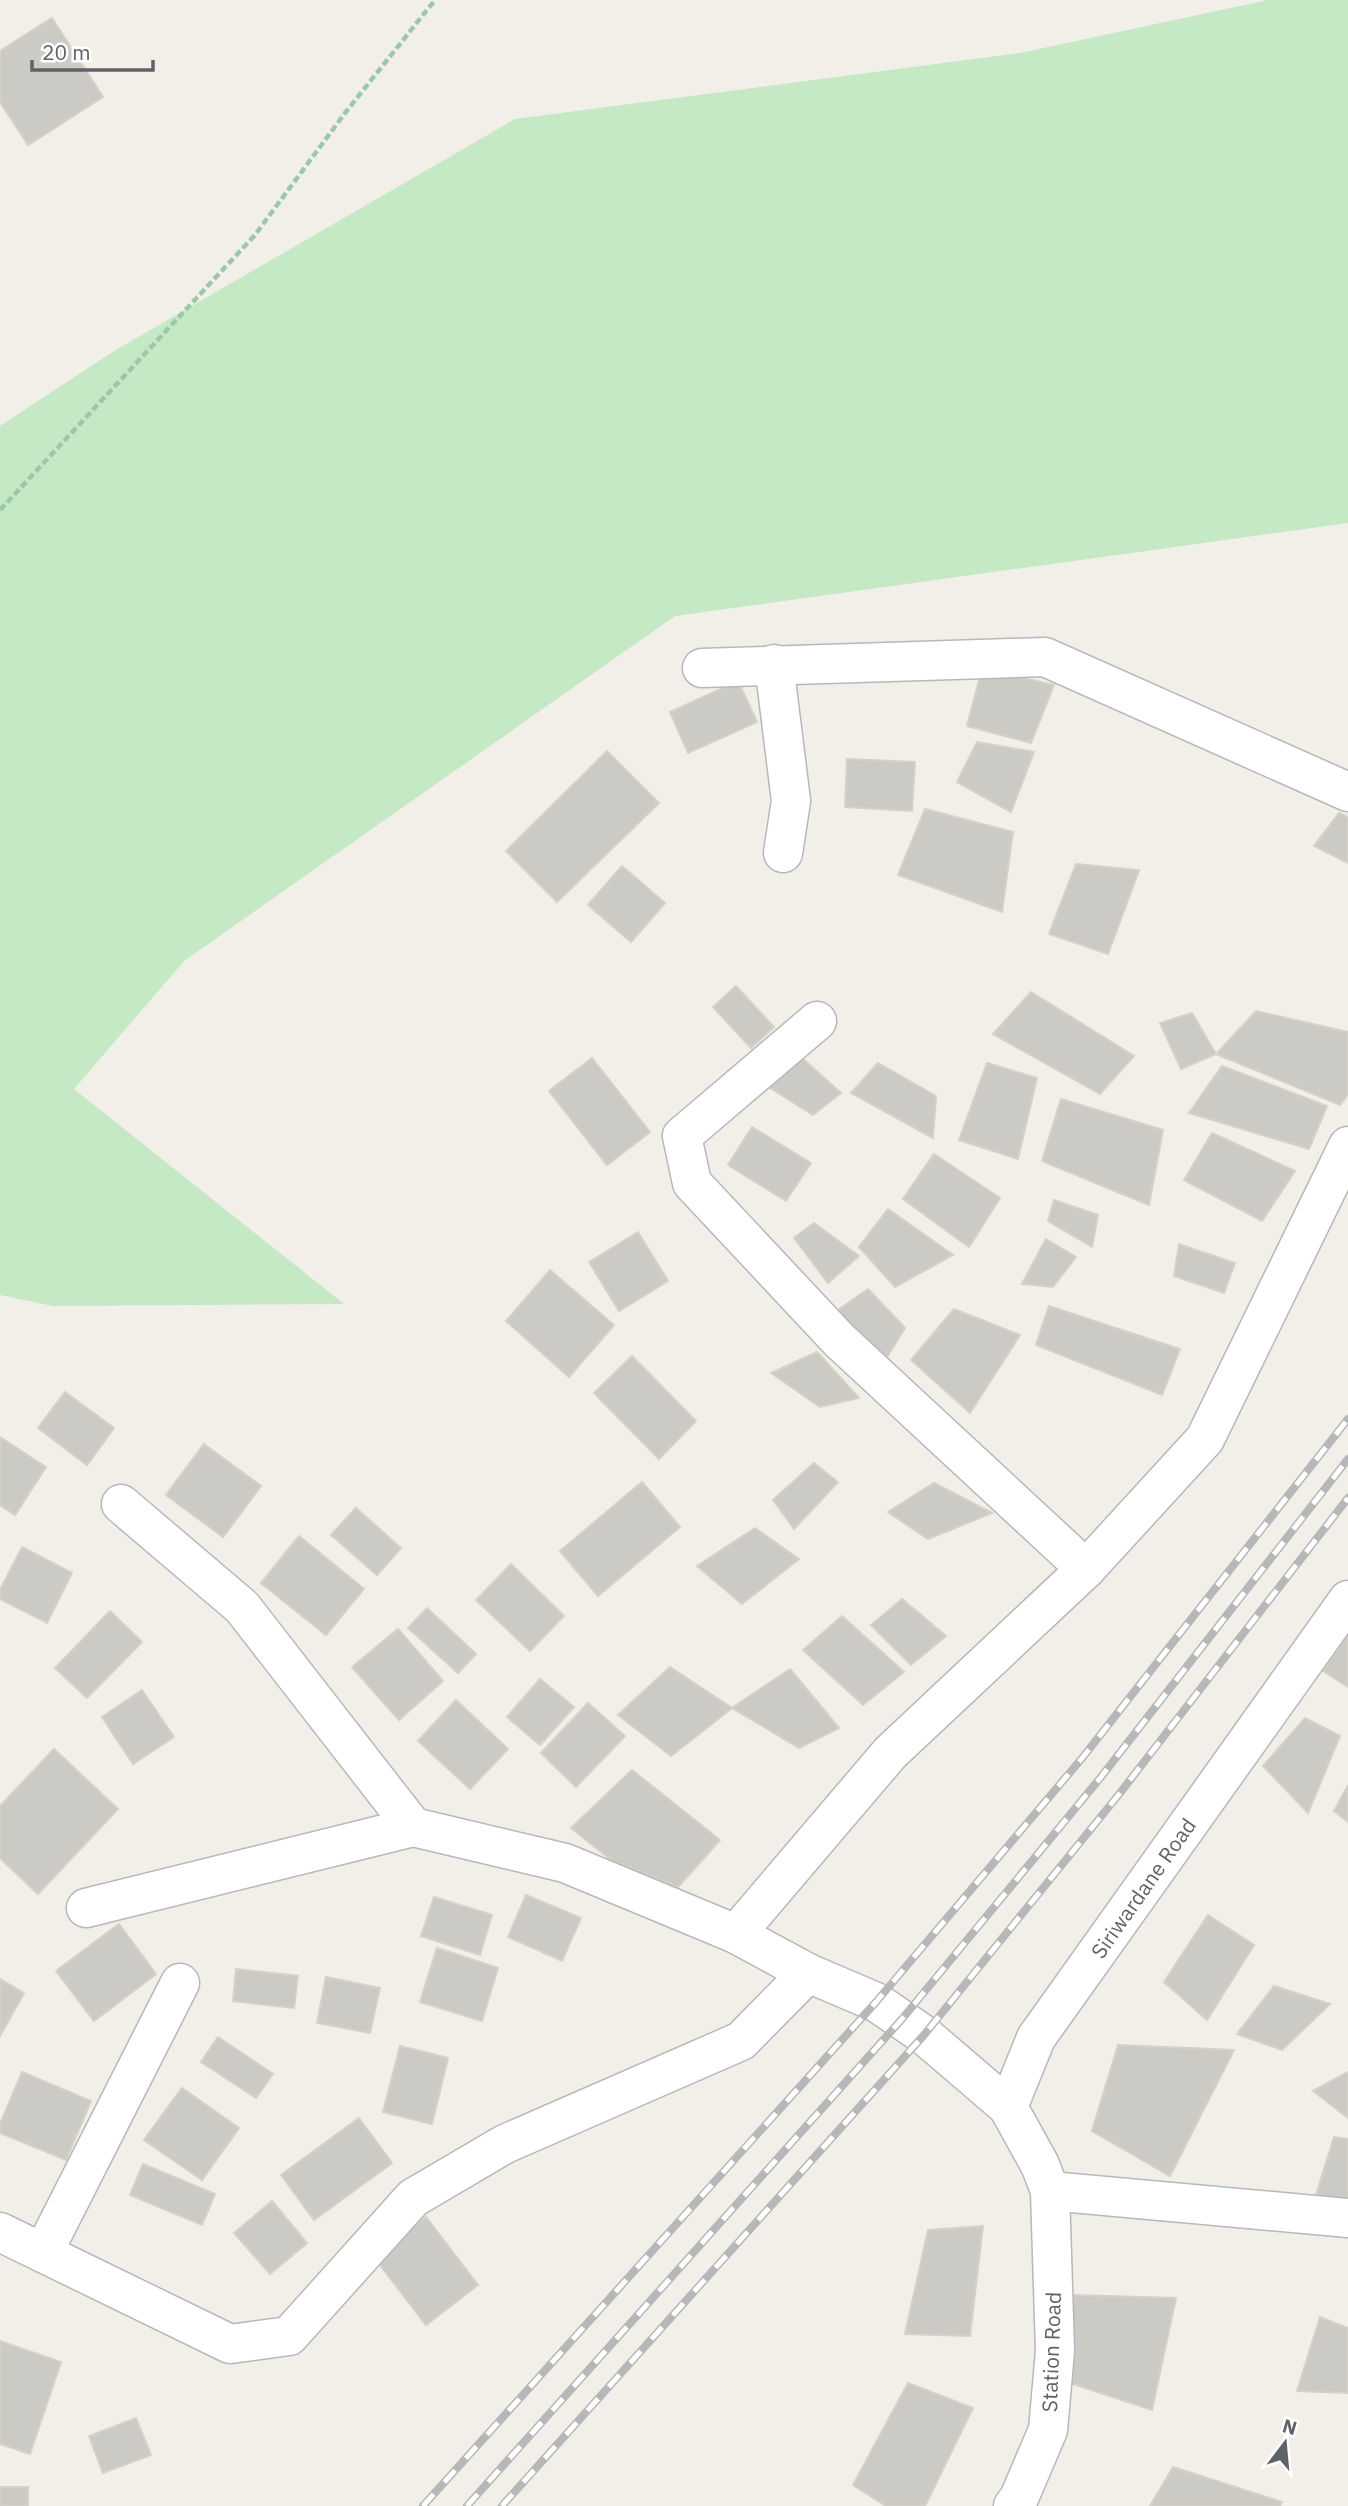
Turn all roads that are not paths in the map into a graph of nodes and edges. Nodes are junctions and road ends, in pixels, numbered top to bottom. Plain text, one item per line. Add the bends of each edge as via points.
1 (774, 664) junction
2 (702, 668) dead end
3 (1348, 792) edge
4 (783, 853) dead end
5 (817, 1021) dead end
6 (1348, 1146) edge
7 (121, 1504) dead end
8 (1086, 1569) junction
9 (1348, 1600) edge
10 (413, 1827) junction
11 (86, 1908) dead end
12 (736, 1934) junction
13 (808, 1973) junction
14 (180, 1983) dead end
15 (1008, 2107) junction
16 (1050, 2191) junction
17 (1348, 2218) edge
18 (0, 2232) edge
19 (43, 2253) junction
20 (1013, 2506) edge

1 - 2 street
1 - 3 street via 1045,657
1 - 4 street via 791,801
5 - 8 street via 682,1136 692,1183 838,1340
6 - 8 street via 1205,1439
7 - 10 street via 242,1607
8 - 12 street via 890,1753
9 - 15 street, Siriwardane Road via 1036,2038
10 - 11 street
10 - 12 street via 565,1863
12 - 13 street
13 - 15 street via 876,2002 902,2019
13 - 19 street via 741,2041 505,2144 413,2199 289,2336 230,2344
14 - 19 street
15 - 16 street
16 - 17 street
16 - 20 street, Station Road via 1055,2351 1048,2430
18 - 19 street

